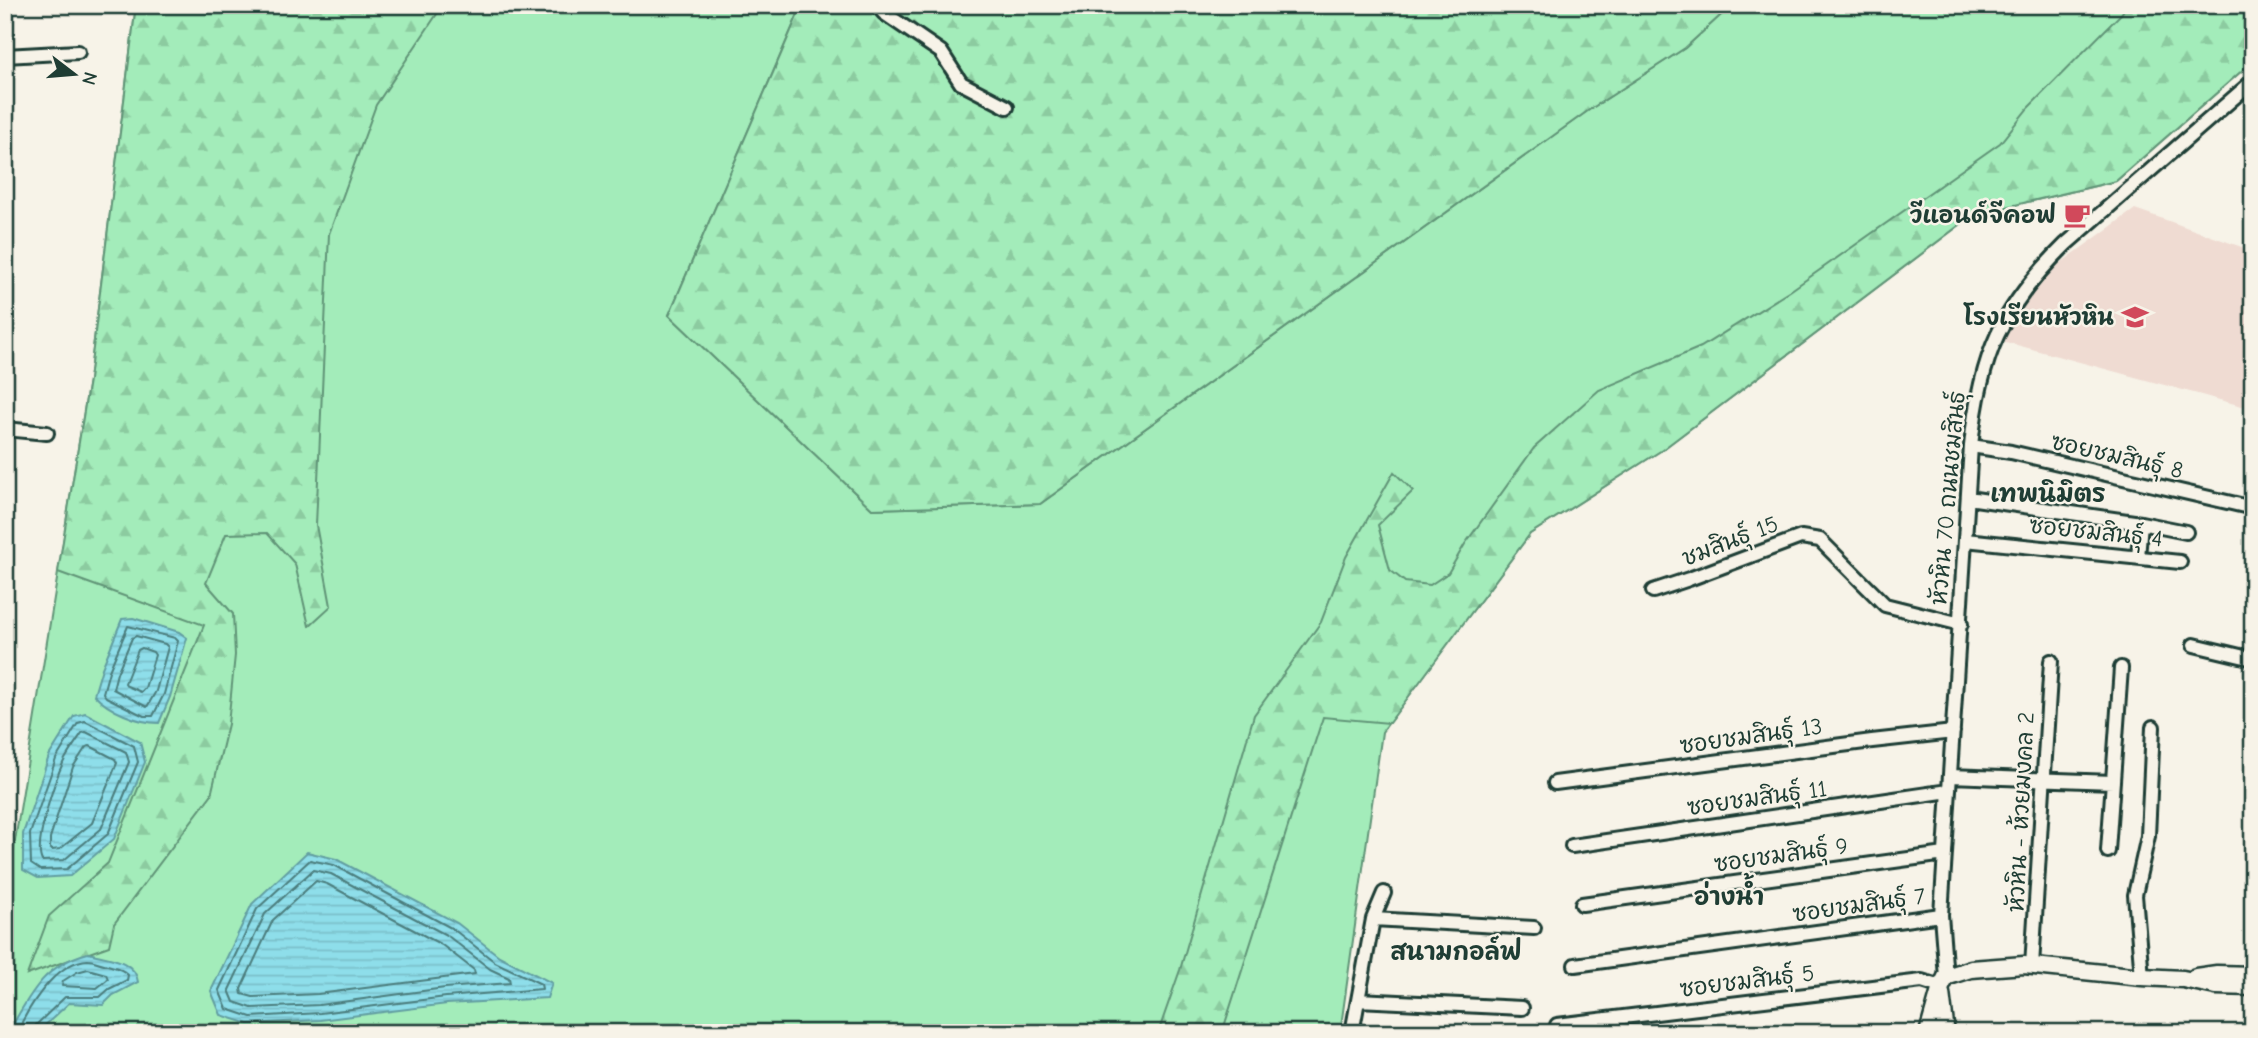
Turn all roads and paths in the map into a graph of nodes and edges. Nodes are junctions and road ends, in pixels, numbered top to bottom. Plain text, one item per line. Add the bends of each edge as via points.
1 (877, 5) edge
2 (78, 52) dead end
3 (5, 56) edge
4 (2253, 81) edge
5 (1007, 107) dead end
6 (5, 429) edge
7 (47, 433) dead end
8 (1971, 446) junction
9 (1968, 498) junction
10 (2253, 508) edge
11 (2141, 523) junction
12 (2186, 532) dead end
13 (1965, 540) junction
14 (2138, 557) junction
15 (2180, 562) dead end
16 (1653, 591) dead end
17 (1961, 624) junction
18 (2194, 645) dead end
19 (2253, 659) edge
20 (2051, 662) dead end
21 (2121, 668) dead end
22 (2153, 727) dead end
23 (1953, 732) junction
24 (1950, 776) junction
25 (2043, 779) junction
26 (2113, 782) junction
27 (1555, 783) dead end
28 (1949, 791) junction
29 (1572, 846) dead end
30 (2108, 851) dead end
31 (1945, 854) junction
32 (1384, 893) dead end
33 (1582, 904) dead end
34 (1941, 915) junction
35 (1373, 919) junction
36 (1534, 928) dead end
37 (1575, 965) dead end
38 (2032, 966) junction
39 (2253, 975) edge
40 (2142, 977) junction
41 (2183, 979) junction
42 (1943, 982) junction
43 (2253, 987) edge
44 (1358, 1000) junction
45 (1522, 1008) dead end
46 (1557, 1025) dead end
47 (1352, 1033) edge
48 (1928, 1033) edge
49 (1946, 1033) edge

1 - 5 street via 941,52 961,83
2 - 3 street
4 - 8 street, หัวหิน 70 ถนนชมสินธุ์ via 2036,273 1991,348 1978,391
6 - 7 street
8 - 9 street, หัวหิน 70 ถนนชมสินธุ์
8 - 10 street, ซอยชมสินธุ์ 8
9 - 11 street
9 - 13 street, หัวหิน 70 ถนนชมสินธุ์
11 - 12 street
11 - 14 street
13 - 14 street, ซอยชมสินธุ์ 4
13 - 17 street, หัวหิน 70 ถนนชมสินธุ์
14 - 15 street, ซอยชมสินธุ์ 4
16 - 17 street, ชมสินธุ์ 15 via 1801,537 1813,537 1885,605
17 - 23 street, หัวหิน 70 ถนนชมสินธุ์
18 - 19 street
20 - 25 street, หัวหิน - ห้วยมงคล 2
21 - 26 street
22 - 40 street via 2148,836 2135,895
23 - 24 street, หัวหิน 70 ถนนชมสินธุ์
23 - 27 street, ซอยชมสินธุ์ 13
24 - 25 street
24 - 28 street, หัวหิน 70 ถนนชมสินธุ์
25 - 26 street
25 - 38 street, หัวหิน - ห้วยมงคล 2
26 - 30 street
28 - 29 street, ซอยชมสินธุ์ 11
28 - 31 street, หัวหิน 70 ถนนชมสินธุ์
31 - 33 street, ซอยชมสินธุ์ 9
31 - 34 street, หัวหิน 70 ถนนชมสินธุ์
32 - 35 street
34 - 37 street, ซอยชมสินธุ์ 7
34 - 42 street, หัวหิน 70 ถนนชมสินธุ์
35 - 36 street
35 - 44 street
38 - 40 main road
38 - 42 main road via 1971,969
39 - 41 main road
40 - 41 main road
41 - 43 main road
42 - 46 street, ซอยชมสินธุ์ 5
42 - 48 main road, หัวหิน 70 ถนนชมสินธุ์
42 - 49 main road, หัวหิน 70 ถนนชมสินธุ์
44 - 45 street
44 - 47 street

